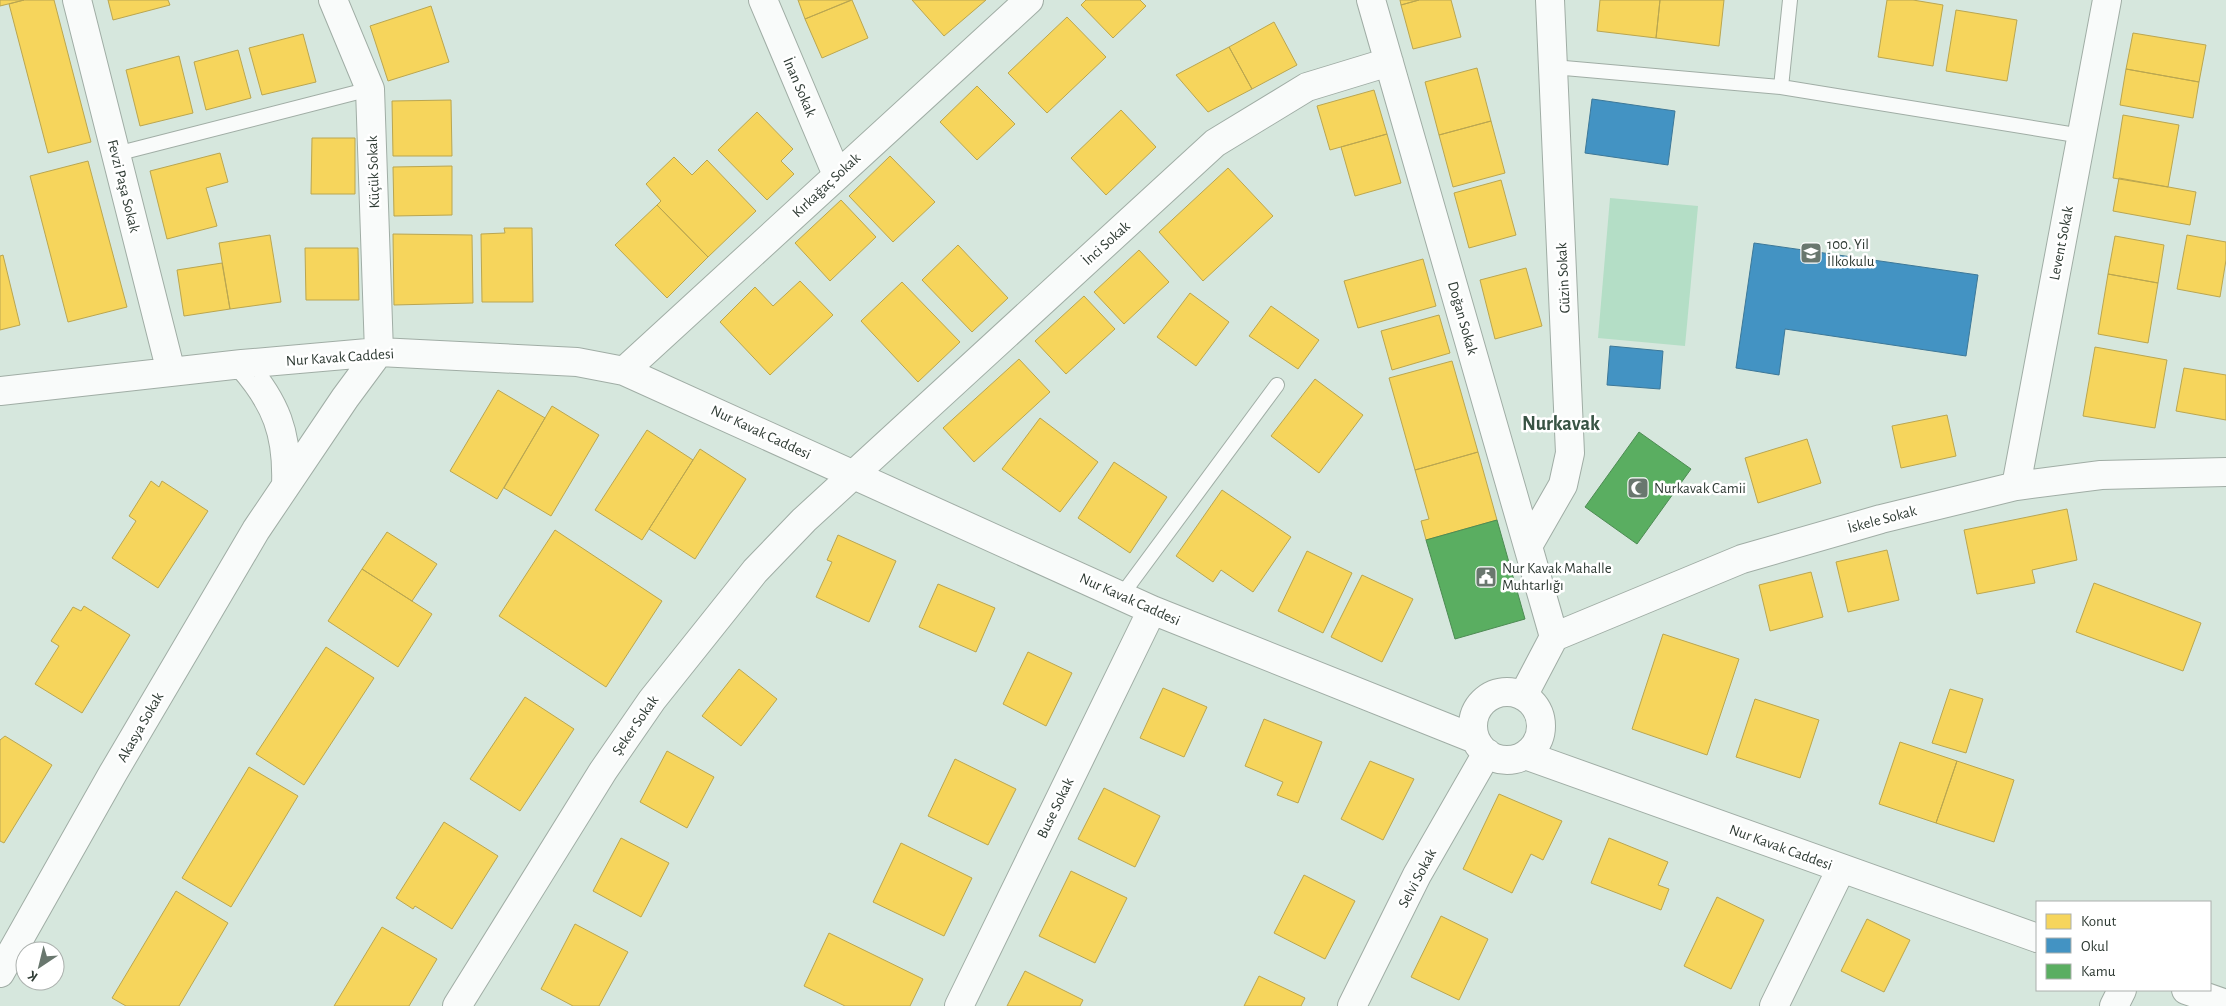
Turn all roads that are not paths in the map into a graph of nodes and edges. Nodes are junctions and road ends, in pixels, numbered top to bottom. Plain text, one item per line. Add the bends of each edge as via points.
1 (77, 0) edge
2 (333, 0) edge
3 (763, 0) edge
4 (1029, 0) edge
5 (1372, 0) edge
6 (1550, 0) edge
7 (1790, 0) edge
8 (2107, 0) edge
9 (1389, 62) junction
10 (1553, 66) junction
11 (1781, 87) junction
12 (370, 89) junction
13 (2082, 136) junction
14 (116, 154) junction
15 (837, 175) junction
16 (379, 352) junction
17 (242, 364) junction
18 (624, 371) junction
19 (172, 372) junction
20 (1277, 386) dead end
21 (0, 391) edge
22 (2226, 472) edge
23 (853, 475) junction
24 (286, 485) junction
25 (2016, 486) junction
26 (1528, 546) junction
27 (1121, 596) junction
28 (1152, 610) junction
29 (1554, 637) junction
30 (1523, 696) junction
31 (1481, 746) junction
32 (1524, 755) junction
33 (1841, 869) junction
34 (2036, 938) edge
35 (0, 973) edge
36 (2122, 991) edge
37 (2189, 991) edge
38 (2226, 1004) edge
39 (458, 1006) edge
40 (959, 1006) edge
41 (1352, 1006) edge
42 (1774, 1006) edge
43 (2114, 1006) edge

1 - 14 street, Fevzi Paşa Sokak
2 - 12 street, Küçük Sokak
3 - 15 street, İnan Sokak
4 - 15 street, Kırkağaç Sokak
5 - 9 street, Doğan Sokak
6 - 10 street, Güzin Sokak
7 - 11 lane
8 - 13 street, Levent Sokak
9 - 23 street, İnci Sokak via 1307,87 1215,143
9 - 26 street, Doğan Sokak
10 - 11 lane
10 - 26 street, Güzin Sokak via 1570,453 1563,485
11 - 13 lane
12 - 14 lane
12 - 16 street, Küçük Sokak
13 - 25 street, Levent Sokak
14 - 19 street, Fevzi Paşa Sokak
15 - 18 street, Kırkağaç Sokak
16 - 17 street, Nur Kavak Caddesi
16 - 18 street, Nur Kavak Caddesi via 577,362
16 - 24 street, Akasya Sokak
17 - 19 street, Nur Kavak Caddesi
17 - 24 street via 257,380 279,419 287,462
18 - 23 street, Nur Kavak Caddesi
19 - 21 street, Nur Kavak Caddesi
20 - 27 lane
22 - 25 street, İskele Sokak via 2101,474
23 - 27 street, Nur Kavak Caddesi
23 - 39 street, Şeker Sokak via 755,570 652,700 603,771
24 - 35 street, Akasya Sokak via 193,635
25 - 29 street, İskele Sokak via 1881,519 1742,559
26 - 29 street, Doğan Sokak
27 - 28 street, Nur Kavak Caddesi
28 - 31 street, Nur Kavak Caddesi
28 - 40 street, Buse Sokak
29 - 30 street
30 - 31 street via 1499,693 1484,700 1473,722
30 - 32 street via 1536,709 1541,725 1537,742
31 - 32 street via 1501,759
31 - 41 street, Selvi Sokak
32 - 33 street, Nur Kavak Caddesi
33 - 34 street, Nur Kavak Caddesi
33 - 42 street
36 - 43 street
37 - 38 street

